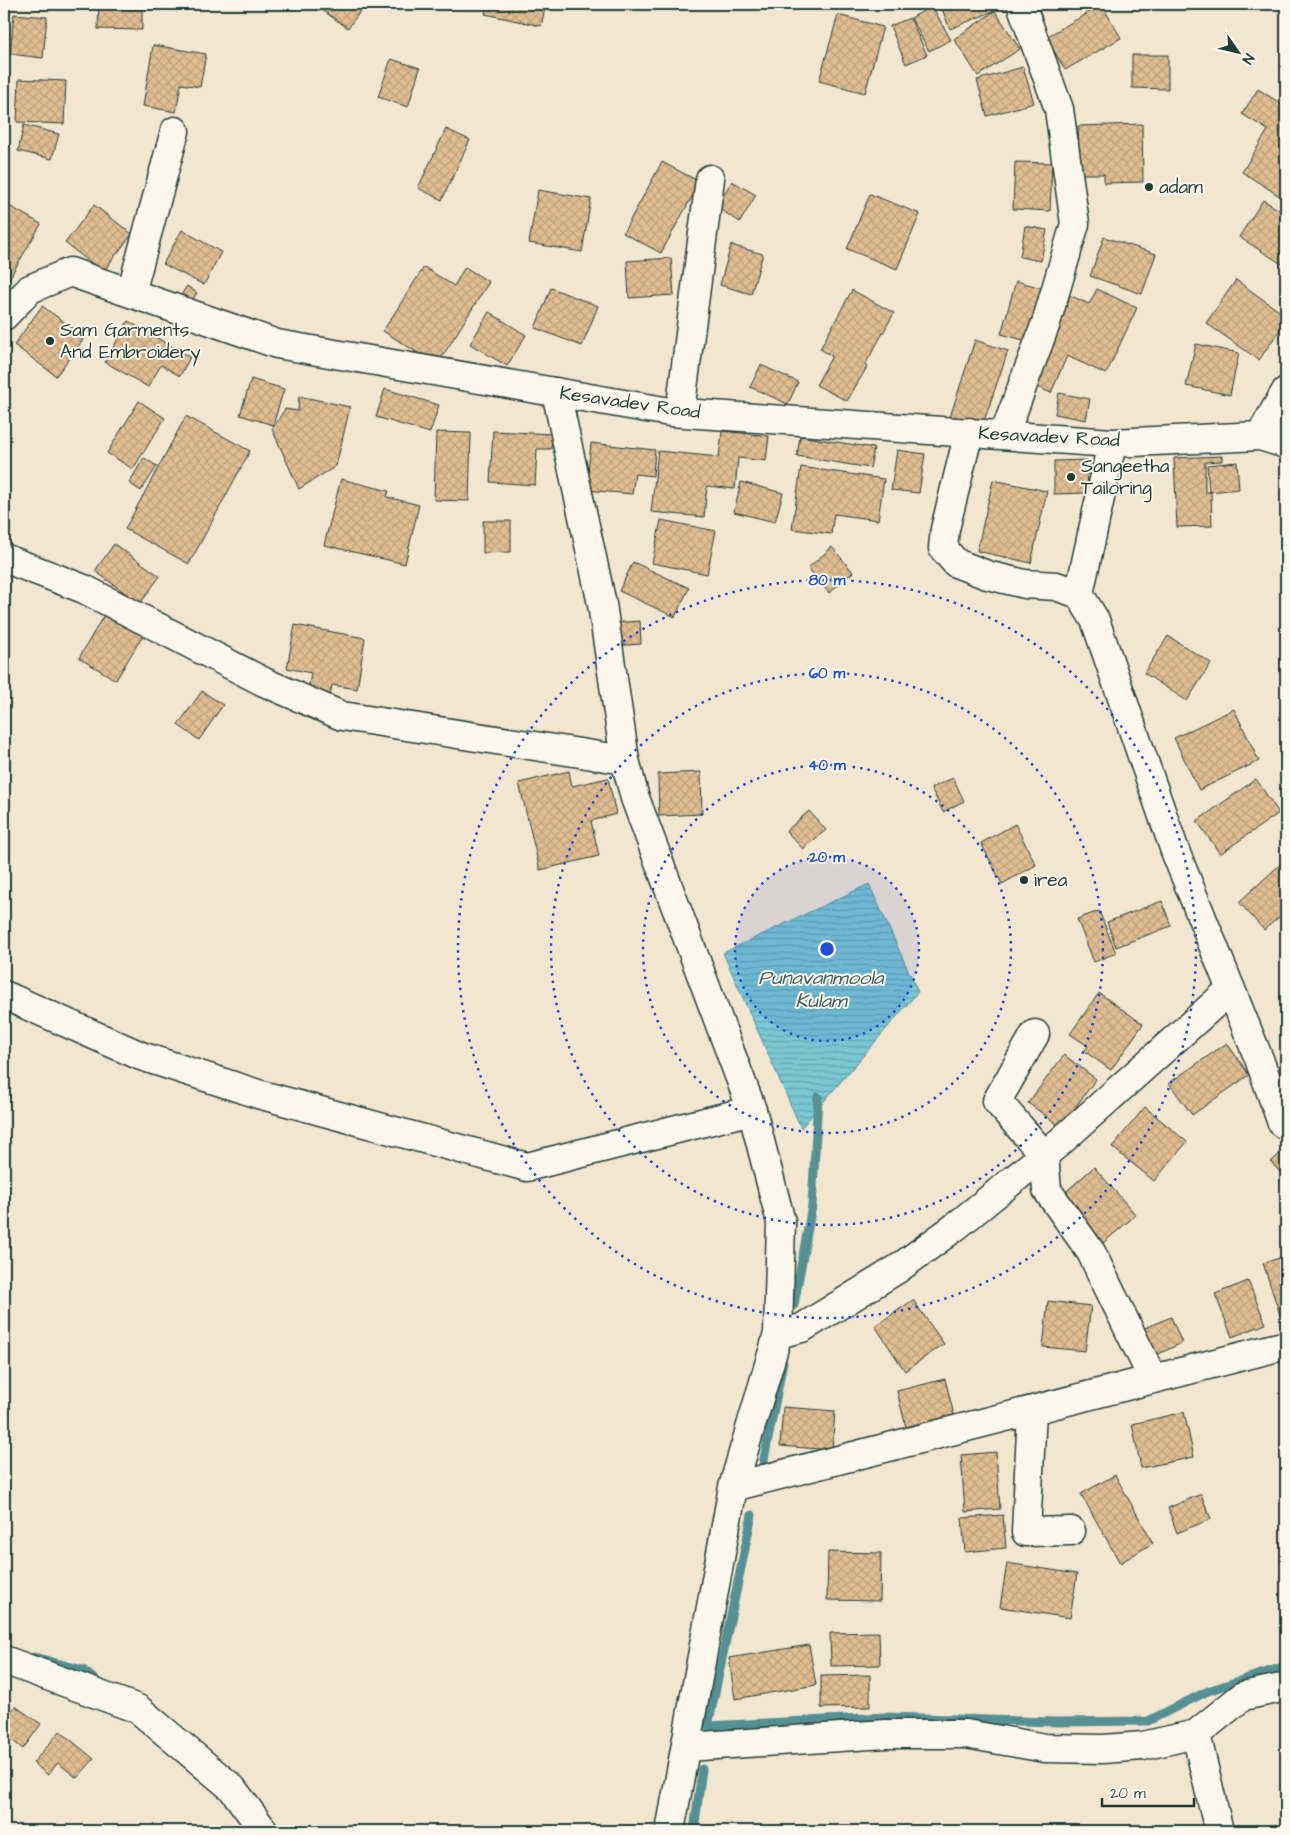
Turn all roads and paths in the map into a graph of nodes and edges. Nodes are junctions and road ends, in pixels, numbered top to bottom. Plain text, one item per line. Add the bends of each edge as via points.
1 (1021, 4) edge
2 (175, 131) dead end
3 (710, 179) dead end
4 (131, 293) junction
5 (4, 316) edge
6 (1286, 391) edge
7 (556, 392) junction
8 (680, 412) junction
9 (969, 432) junction
10 (1004, 435) junction
11 (1260, 436) junction
12 (1112, 443) junction
13 (1286, 444) edge
14 (4, 558) edge
15 (1079, 594) junction
16 (625, 760) junction
17 (1231, 989) junction
18 (4, 994) edge
19 (1035, 1034) dead end
20 (752, 1110) junction
21 (1286, 1126) edge
22 (1044, 1155) junction
23 (778, 1334) junction
24 (1286, 1345) edge
25 (1153, 1379) junction
26 (1032, 1411) junction
27 (733, 1488) junction
28 (1072, 1531) dead end
29 (4, 1660) edge
30 (1286, 1687) edge
31 (1196, 1734) junction
32 (686, 1747) junction
33 (264, 1831) edge
34 (670, 1831) edge
35 (1219, 1831) edge

1 - 10 street via 1059,109 1075,224 1046,323
2 - 4 street
3 - 8 street
4 - 5 street, Kesavadev Road via 70,272 30,289
4 - 7 street, Kesavadev Road via 277,344
6 - 11 street
7 - 8 street, Kesavadev Road
7 - 16 street via 602,604
8 - 9 street, Kesavadev Road
9 - 10 street, Kesavadev Road
9 - 15 street via 942,548 956,563 987,575 1025,584 1056,586
10 - 12 street, Kesavadev Road
11 - 12 street, Kesavadev Road
11 - 13 street, Kesavadev Road
12 - 15 street
14 - 16 street via 84,589 264,682 342,716
15 - 17 street via 1095,620 1175,851
16 - 20 street via 638,806
17 - 21 street via 1282,1123
17 - 22 street
18 - 20 street via 150,1059 258,1094 527,1167
19 - 22 street via 997,1101
20 - 23 street via 781,1222
22 - 23 street via 899,1268 802,1328
22 - 25 street via 1047,1190 1091,1252
23 - 27 street
24 - 25 street
25 - 26 street
26 - 27 street
26 - 28 street via 1026,1532
27 - 32 street
29 - 33 street via 138,1709 232,1788
30 - 31 street via 1243,1696
31 - 32 street via 1143,1746 1103,1749 1044,1748 966,1734 886,1734
31 - 35 street
32 - 34 street

